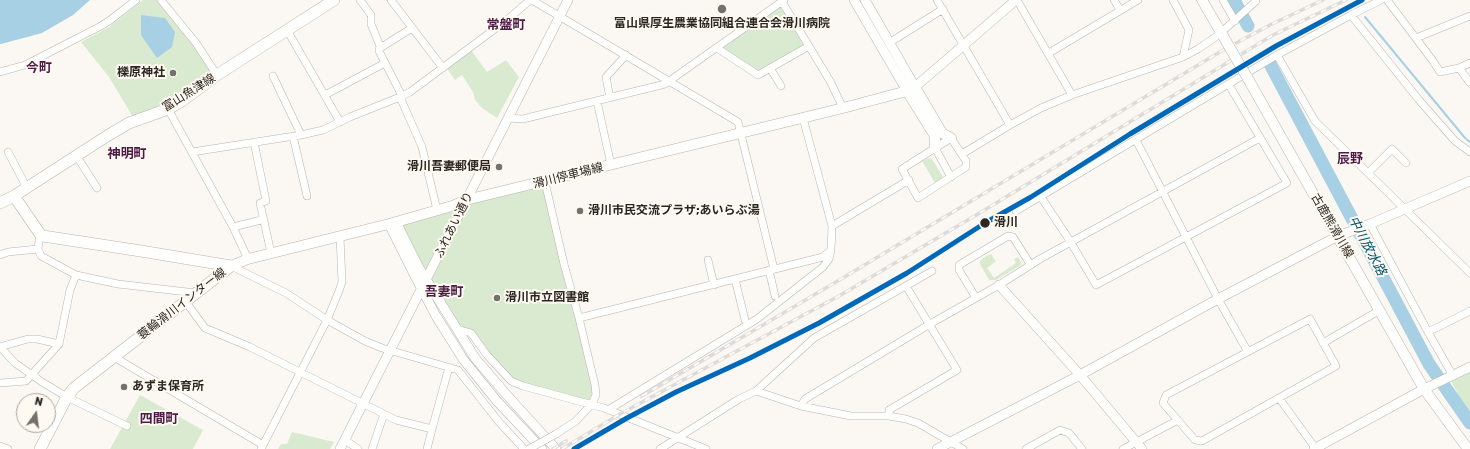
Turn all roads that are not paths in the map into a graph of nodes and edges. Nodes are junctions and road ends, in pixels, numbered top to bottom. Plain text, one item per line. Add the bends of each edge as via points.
1 (136, 0) edge
2 (161, 0) edge
3 (334, 0) edge
4 (360, 0) edge
5 (391, 0) edge
6 (531, 0) edge
7 (568, 0) edge
8 (854, 0) edge
9 (866, 0) edge
10 (938, 0) edge
11 (1017, 0) edge
12 (1114, 0) edge
13 (1138, 0) edge
14 (1173, 0) edge
15 (1202, 0) edge
16 (1222, 0) edge
17 (1256, 0) edge
18 (1381, 0) edge
19 (1387, 0) edge
20 (782, 1) edge
21 (943, 10) junction
22 (1120, 10) junction
23 (1351, 14) junction
24 (560, 16) junction
25 (1470, 16) edge
26 (1236, 20) junction
27 (412, 28) junction
28 (287, 30) junction
29 (1221, 34) junction
30 (1416, 38) junction
31 (889, 42) junction
32 (809, 46) junction
33 (964, 46) junction
34 (380, 48) junction
35 (717, 48) junction
36 (1049, 53) junction
37 (626, 55) junction
38 (1277, 55) junction
39 (1183, 57) junction
40 (1470, 63) edge
41 (385, 64) junction
42 (442, 68) junction
43 (770, 68) junction
44 (1459, 68) junction
45 (0, 72) edge
46 (217, 75) junction
47 (273, 76) dead end
48 (669, 80) junction
49 (1470, 83) edge
50 (1229, 85) junction
51 (780, 86) dead end
52 (911, 89) junction
53 (325, 94) junction
54 (1072, 95) junction
55 (400, 97) junction
56 (610, 98) junction
57 (596, 101) junction
58 (843, 108) junction
59 (168, 109) junction
60 (508, 118) junction
61 (803, 118) junction
62 (340, 122) junction
63 (1010, 125) junction
64 (741, 133) junction
65 (301, 134) junction
66 (293, 136) junction
67 (951, 138) junction
68 (1260, 138) junction
69 (1136, 140) junction
70 (254, 142) junction
71 (935, 148) junction
72 (8, 152) dead end
73 (192, 152) junction
74 (1470, 152) edge
75 (962, 154) junction
76 (76, 155) junction
77 (1406, 163) dead end
78 (611, 165) junction
79 (1369, 172) junction
80 (951, 177) junction
81 (909, 180) junction
82 (1470, 181) edge
83 (545, 182) junction
84 (27, 188) junction
85 (97, 188) dead end
86 (1162, 192) junction
87 (14, 196) junction
88 (307, 196) dead end
89 (1040, 197) junction
90 (466, 200) junction
91 (0, 203) edge
92 (1406, 209) junction
93 (437, 210) junction
94 (1016, 212) dead end
95 (261, 220) dead end
96 (393, 223) junction
97 (1370, 224) junction
98 (832, 226) junction
99 (233, 227) junction
100 (40, 234) junction
101 (1338, 236) junction
102 (340, 237) junction
103 (1187, 237) junction
104 (1070, 241) junction
105 (38, 249) junction
106 (831, 250) junction
107 (270, 253) junction
108 (0, 255) edge
109 (248, 259) junction
110 (708, 260) dead end
111 (1030, 264) junction
112 (231, 266) junction
113 (772, 269) junction
114 (932, 271) dead end
115 (1470, 273) edge
116 (76, 275) junction
117 (736, 279) junction
118 (427, 280) junction
119 (714, 285) junction
120 (999, 285) junction
121 (906, 286) junction
122 (422, 289) junction
123 (196, 293) junction
124 (775, 296) dead end
125 (976, 298) junction
126 (1218, 299) junction
127 (185, 302) junction
128 (1380, 310) junction
129 (1470, 311) edge
130 (579, 318) junction
131 (327, 320) junction
132 (745, 320) dead end
133 (930, 324) junction
134 (456, 329) junction
135 (1428, 332) junction
136 (1323, 342) junction
137 (59, 344) junction
138 (0, 347) edge
139 (390, 350) junction
140 (1248, 352) junction
141 (114, 356) junction
142 (449, 367) junction
143 (1470, 367) edge
144 (301, 372) junction
145 (33, 375) junction
146 (1080, 375) junction
147 (1451, 376) junction
148 (0, 383) edge
149 (1424, 389) junction
150 (756, 392) junction
151 (67, 397) junction
152 (1279, 398) junction
153 (364, 403) junction
154 (592, 404) junction
155 (801, 406) junction
156 (608, 410) junction
157 (384, 414) junction
158 (889, 416) junction
159 (1178, 420) junction
160 (127, 426) dead end
161 (432, 429) junction
162 (677, 438) junction
163 (345, 440) junction
164 (949, 442) junction
165 (1136, 442) junction
166 (0, 446) edge
167 (262, 447) edge
168 (8, 449) edge
169 (40, 449) edge
170 (340, 449) edge
171 (358, 449) edge
172 (372, 449) edge
173 (427, 449) edge
174 (524, 449) edge
175 (529, 449) edge
176 (542, 449) edge
177 (556, 449) edge
178 (660, 449) edge
179 (706, 449) edge
180 (937, 449) edge
181 (963, 449) edge
182 (1026, 449) edge
183 (1082, 449) edge
184 (1123, 449) edge
185 (1142, 449) edge
186 (1315, 449) edge
187 (1468, 449) edge

1 - 45 street via 99,27 25,65
2 - 46 street via 196,43
3 - 28 main road, 富山魚津線
4 - 34 street via 371,15 371,24
5 - 27 street
6 - 24 street
6 - 42 street
7 - 24 street, ふれあい通り
8 - 52 street
9 - 31 street
10 - 21 street
11 - 33 street
11 - 36 street
12 - 22 street
13 - 22 street
14 - 39 street via 1189,30
15 - 29 main road, 古鹿熊滑川線
16 - 26 street
17 - 26 street
18 - 23 street
19 - 30 street
20 - 32 street
20 - 35 street
21 - 31 street
21 - 33 street
22 - 36 street
23 - 38 street
23 - 74 street via 1454,141
24 - 37 street
24 - 60 street, ふれあい通り
25 - 30 street
26 - 29 street
27 - 34 street
27 - 42 street
28 - 46 main road, 富山魚津線
28 - 53 street
29 - 39 street
29 - 101 main road, 古鹿熊滑川線, bridge
30 - 44 street via 1440,72
31 - 52 street
32 - 43 street
32 - 58 street
33 - 52 street
33 - 63 street
34 - 41 street
35 - 43 street via 758,75
35 - 48 street
36 - 54 street
37 - 48 street
37 - 56 street via 606,77
38 - 50 street
38 - 79 street via 1316,121
39 - 54 street
40 - 44 street
41 - 53 street
41 - 55 street via 401,94
42 - 55 street
43 - 51 street
44 - 49 street
46 - 59 main road, 富山魚津線
47 - 65 street
48 - 56 street via 665,84
48 - 64 street via 738,122
50 - 68 street
50 - 69 street
52 - 58 main road, 滑川停車場線
52 - 67 main road via 942,133
52 - 71 main road via 935,136
53 - 62 street
54 - 63 street
55 - 62 street
55 - 93 street via 422,147
56 - 57 street
57 - 60 street via 523,119
57 - 78 street
58 - 61 main road, 滑川停車場線
59 - 73 street
59 - 76 main road, 富山魚津線 via 129,123
60 - 90 street, ふれあい通り
61 - 64 main road, 滑川停車場線
61 - 98 street
62 - 65 street via 323,130
63 - 75 street
64 - 78 main road, 滑川停車場線
64 - 113 street
65 - 66 street
66 - 70 street
66 - 88 street
67 - 71 street
67 - 75 street
68 - 86 street
68 - 103 street via 1287,183
69 - 86 street
69 - 89 street
70 - 73 street
70 - 107 street via 266,201 260,203
71 - 80 street
71 - 81 street via 902,169
72 - 84 street
73 - 99 street
75 - 80 street via 966,166
76 - 84 main road, 富山魚津線
76 - 85 street
77 - 79 street via 1392,150
78 - 83 main road, 滑川停車場線
79 - 92 street
80 - 81 street via 918,198
81 - 98 street
82 - 92 street
83 - 90 main road, 滑川停車場線
83 - 130 street
84 - 87 main road, 富山魚津線
86 - 103 street
86 - 104 street
87 - 91 main road, 富山魚津線
87 - 100 main road
89 - 94 street
89 - 104 street
90 - 93 main road, 滑川停車場線
90 - 118 street, ふれあい通り
92 - 97 street
92 - 115 street
93 - 96 main road, 滑川停車場線
95 - 99 street
96 - 102 main road, 滑川停車場線
96 - 118 street
96 - 122 street
97 - 101 street
97 - 135 street
98 - 106 street
99 - 109 street
100 - 105 street
100 - 112 main road, 蓑輪滑川インター線
101 - 126 street
101 - 128 main road, 古鹿熊滑川線
102 - 107 main road, 滑川停車場線
102 - 131 street via 342,282
103 - 104 street via 1096,286
103 - 126 street
104 - 111 street
105 - 108 street
105 - 116 street via 41,256
106 - 113 street via 823,257
106 - 156 street via 829,259 823,267 757,319
107 - 109 main road, 滑川停車場線
109 - 112 main road, 滑川停車場線
110 - 119 street
111 - 120 street
111 - 125 street via 1013,236 1008,236 959,265 959,270
112 - 123 main road, 蓑輪滑川インター線
112 - 131 street via 286,293
113 - 117 street
113 - 124 street
114 - 121 street
116 - 123 street via 118,284
116 - 137 street via 70,290
117 - 119 street
117 - 132 street
118 - 122 street, ふれあい通り
118 - 134 street
119 - 130 street
120 - 125 street
120 - 146 street
121 - 133 street
121 - 150 street via 814,338
122 - 139 street, ふれあい通り
122 - 176 street via 463,358 496,400
123 - 127 main road, 蓑輪滑川インター線
125 - 133 street
126 - 140 street
126 - 146 street
127 - 141 main road, 蓑輪滑川インター線
127 - 144 street via 205,328
128 - 136 street
128 - 149 main road, 古鹿熊滑川線
129 - 135 street
130 - 154 street via 595,385 596,395
131 - 139 street via 365,341
131 - 144 street
133 - 155 street via 806,399
133 - 158 street via 957,370 889,410
134 - 154 street via 471,333 487,356 511,380 523,386
134 - 177 street via 475,358
135 - 147 street
136 - 140 street via 1310,319
136 - 152 street via 1336,366
137 - 138 street via 28,338
137 - 145 street
138 - 145 street via 15,363
139 - 142 street
139 - 153 street, ふれあい通り
140 - 159 street via 1166,395 1164,403
141 - 151 main road, 蓑輪滑川インター線 via 74,388
141 - 167 street
142 - 161 street
142 - 174 street via 458,370
143 - 147 street
144 - 153 street
144 - 167 street
145 - 148 street via 26,381
145 - 151 street
146 - 164 street
146 - 165 street
147 - 149 street
149 - 186 street
149 - 187 main road, 古鹿熊滑川線
150 - 155 street
150 - 162 street via 740,399
151 - 160 street
151 - 169 main road, 蓑輪滑川インター線
152 - 159 street via 1202,441 1195,440
152 - 186 street
153 - 157 street
153 - 163 street, ふれあい通り
154 - 156 street
154 - 175 street, bridge via 576,421
155 - 158 street via 852,416
156 - 162 street
157 - 161 street via 396,420
157 - 172 street
158 - 164 street via 918,424
159 - 165 street
161 - 173 street
162 - 178 street
162 - 179 street
163 - 170 street, ふれあい通り
163 - 171 street
164 - 180 street
164 - 181 street
165 - 184 street
165 - 185 street
166 - 168 street
182 - 183 street via 1060,430 1069,433

